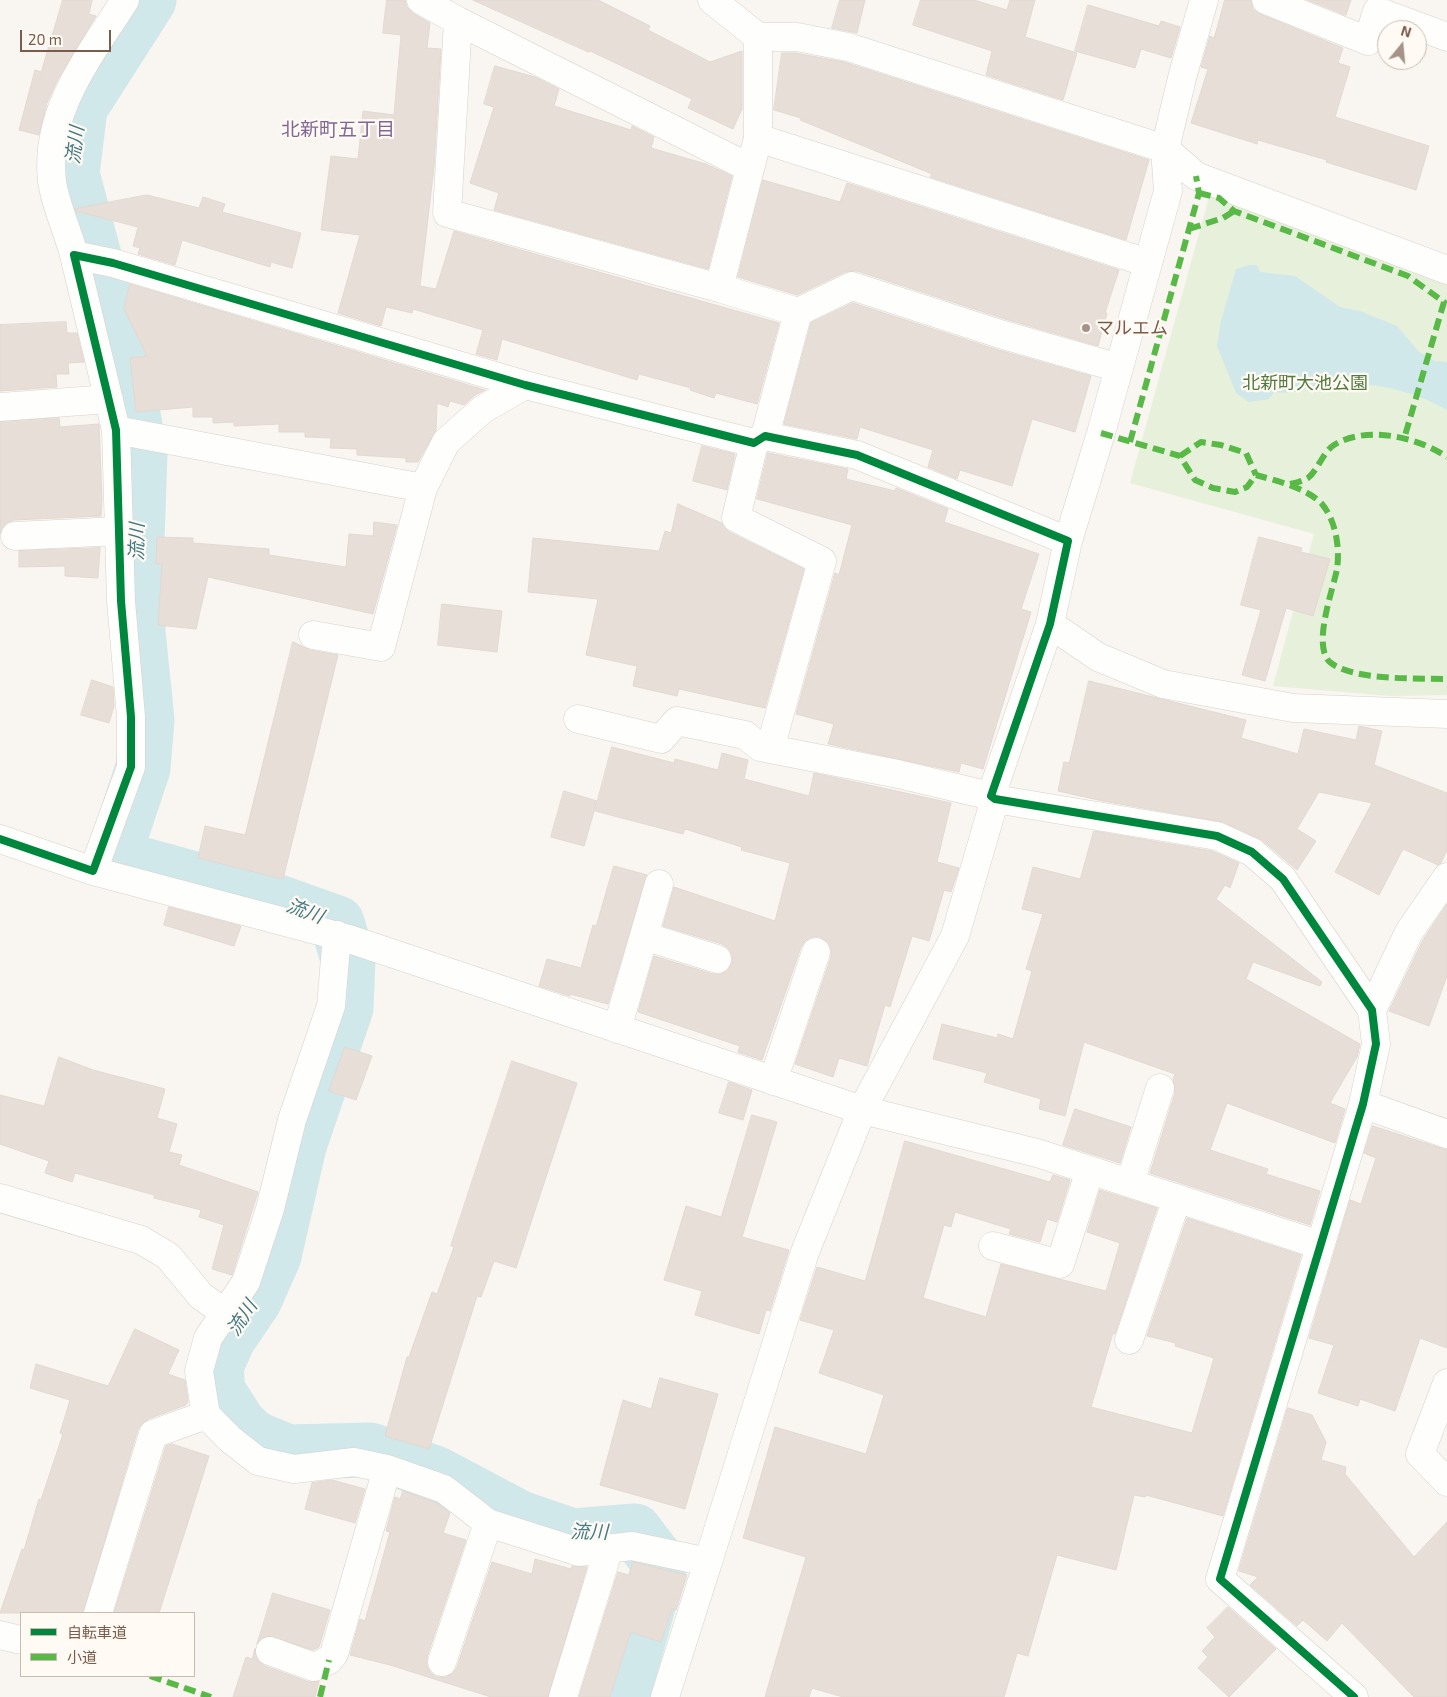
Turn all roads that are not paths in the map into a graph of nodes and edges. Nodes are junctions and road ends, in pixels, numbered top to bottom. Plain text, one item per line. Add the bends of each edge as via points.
1 (125, 0) edge
2 (421, 0) edge
3 (712, 0) edge
4 (1204, 0) edge
5 (1266, 0) edge
6 (458, 21) junction
7 (758, 37) junction
8 (1447, 37) edge
9 (758, 138) junction
10 (1165, 148) junction
11 (750, 168) junction
12 (79, 256) junction
13 (1148, 263) junction
14 (1447, 270) edge
15 (719, 288) junction
16 (798, 312) junction
17 (1118, 368) junction
18 (525, 385) junction
19 (109, 399) junction
20 (0, 407) edge
21 (131, 432) junction
22 (759, 440) junction
23 (423, 488) junction
24 (120, 531) junction
25 (15, 536) dead end
26 (1068, 541) junction
27 (1050, 624) junction
28 (313, 635) dead end
29 (1447, 714) edge
30 (578, 719) dead end
31 (770, 750) junction
32 (993, 797) junction
33 (0, 839) edge
34 (93, 871) junction
35 (1447, 877) edge
36 (659, 884) dead end
37 (644, 936) junction
38 (343, 937) junction
39 (816, 952) dead end
40 (717, 959) dead end
41 (1372, 1010) junction
42 (617, 1028) junction
43 (773, 1080) junction
44 (1160, 1088) dead end
45 (1363, 1104) junction
46 (862, 1110) junction
47 (1447, 1134) edge
48 (1090, 1170) junction
49 (1130, 1183) junction
50 (0, 1198) edge
51 (1177, 1198) junction
52 (1320, 1245) junction
53 (993, 1246) dead end
54 (224, 1312) junction
55 (1129, 1340) dead end
56 (1447, 1383) edge
57 (206, 1414) junction
58 (387, 1469) junction
59 (1447, 1482) edge
60 (488, 1523) junction
61 (621, 1547) junction
62 (708, 1562) junction
63 (98, 1612) edge
64 (0, 1635) edge
65 (20, 1640) edge
66 (270, 1651) dead end
67 (442, 1662) dead end
68 (563, 1697) edge
69 (665, 1697) edge
70 (1354, 1697) edge

1 - 12 street via 69,90 57,119 52,181
2 - 6 street
3 - 7 street
4 - 10 street
5 - 8 street via 1368,41 1377,11
6 - 11 street
6 - 15 street via 447,213
7 - 9 street
7 - 10 street via 797,37 848,47
9 - 11 street
9 - 13 street
10 - 13 street via 1168,191
10 - 14 street via 1196,176
11 - 15 street
12 - 18 street via 113,263
12 - 19 street
13 - 17 street
15 - 16 street
16 - 17 street via 852,286
16 - 22 street
17 - 26 street
18 - 22 street
18 - 23 street via 483,409 446,442
19 - 20 street
19 - 21 street
21 - 23 street
21 - 24 street
22 - 26 street via 856,455
22 - 31 street via 736,518 822,561
23 - 28 street via 381,647
24 - 25 street
24 - 34 street via 131,768
26 - 27 street
27 - 29 street via 1098,657 1163,684 1293,708
27 - 32 street
30 - 31 street via 661,739 676,721 745,735 760,747
31 - 32 street via 898,774
32 - 41 street via 1217,836 1252,852 1283,879
32 - 46 street via 954,936
33 - 34 street
34 - 38 street
35 - 41 street via 1409,932
36 - 37 street
37 - 40 street
37 - 42 street
38 - 42 street
38 - 54 street via 331,1006 292,1120 270,1209 246,1282
39 - 43 street
41 - 45 street via 1376,1044
42 - 43 street
43 - 46 street
44 - 49 street
45 - 47 street
45 - 52 street
46 - 48 street via 1037,1153
46 - 62 street via 804,1252
48 - 49 street
48 - 53 street via 1060,1264
49 - 51 street
50 - 54 street via 141,1240 168,1256 201,1296
51 - 52 street
51 - 55 street
52 - 70 street via 1220,1579
54 - 57 street via 208,1338 200,1371
56 - 59 street via 1420,1454
57 - 58 street via 258,1461 294,1469 354,1462
57 - 63 street via 153,1434
58 - 60 street via 444,1489
58 - 66 street via 334,1654 330,1660 314,1667
60 - 61 street via 579,1552
60 - 67 street
61 - 62 street
61 - 68 street
62 - 69 street
64 - 65 street

